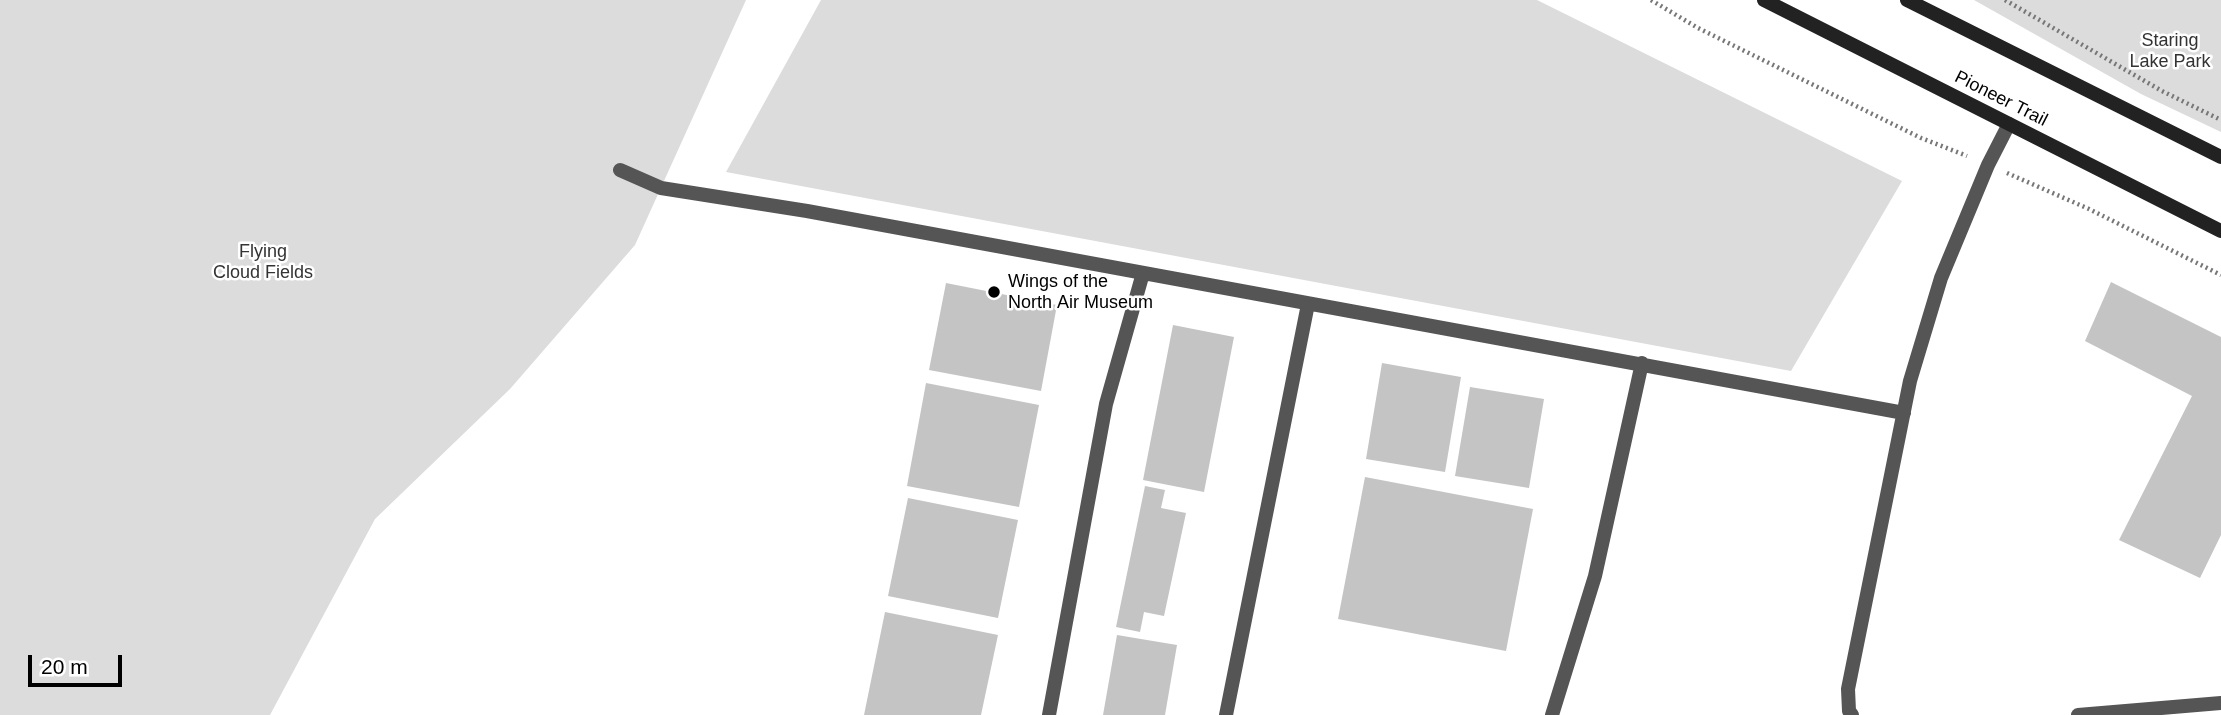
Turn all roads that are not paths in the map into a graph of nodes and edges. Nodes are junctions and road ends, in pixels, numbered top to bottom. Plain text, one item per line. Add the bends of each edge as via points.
1 (1764, 0) edge
2 (1907, 0) edge
3 (2009, 124) junction
4 (2221, 157) edge
5 (620, 170) dead end
6 (2221, 231) edge
7 (1143, 273) junction
8 (1308, 303) junction
9 (1642, 363) junction
10 (1904, 413) junction
11 (2221, 703) edge
12 (1049, 715) edge
13 (1226, 715) edge
14 (1552, 715) edge
15 (1852, 715) edge
16 (2078, 715) edge

1 - 3 main road, Pioneer Trail
2 - 4 main road
3 - 6 main road, Pioneer Trail
3 - 10 lane via 1941,278
5 - 7 lane via 661,188
7 - 8 lane
7 - 12 lane via 1107,404
8 - 9 lane
8 - 13 lane
9 - 10 lane
9 - 14 lane via 1595,576
10 - 15 lane via 1848,689
11 - 16 lane

